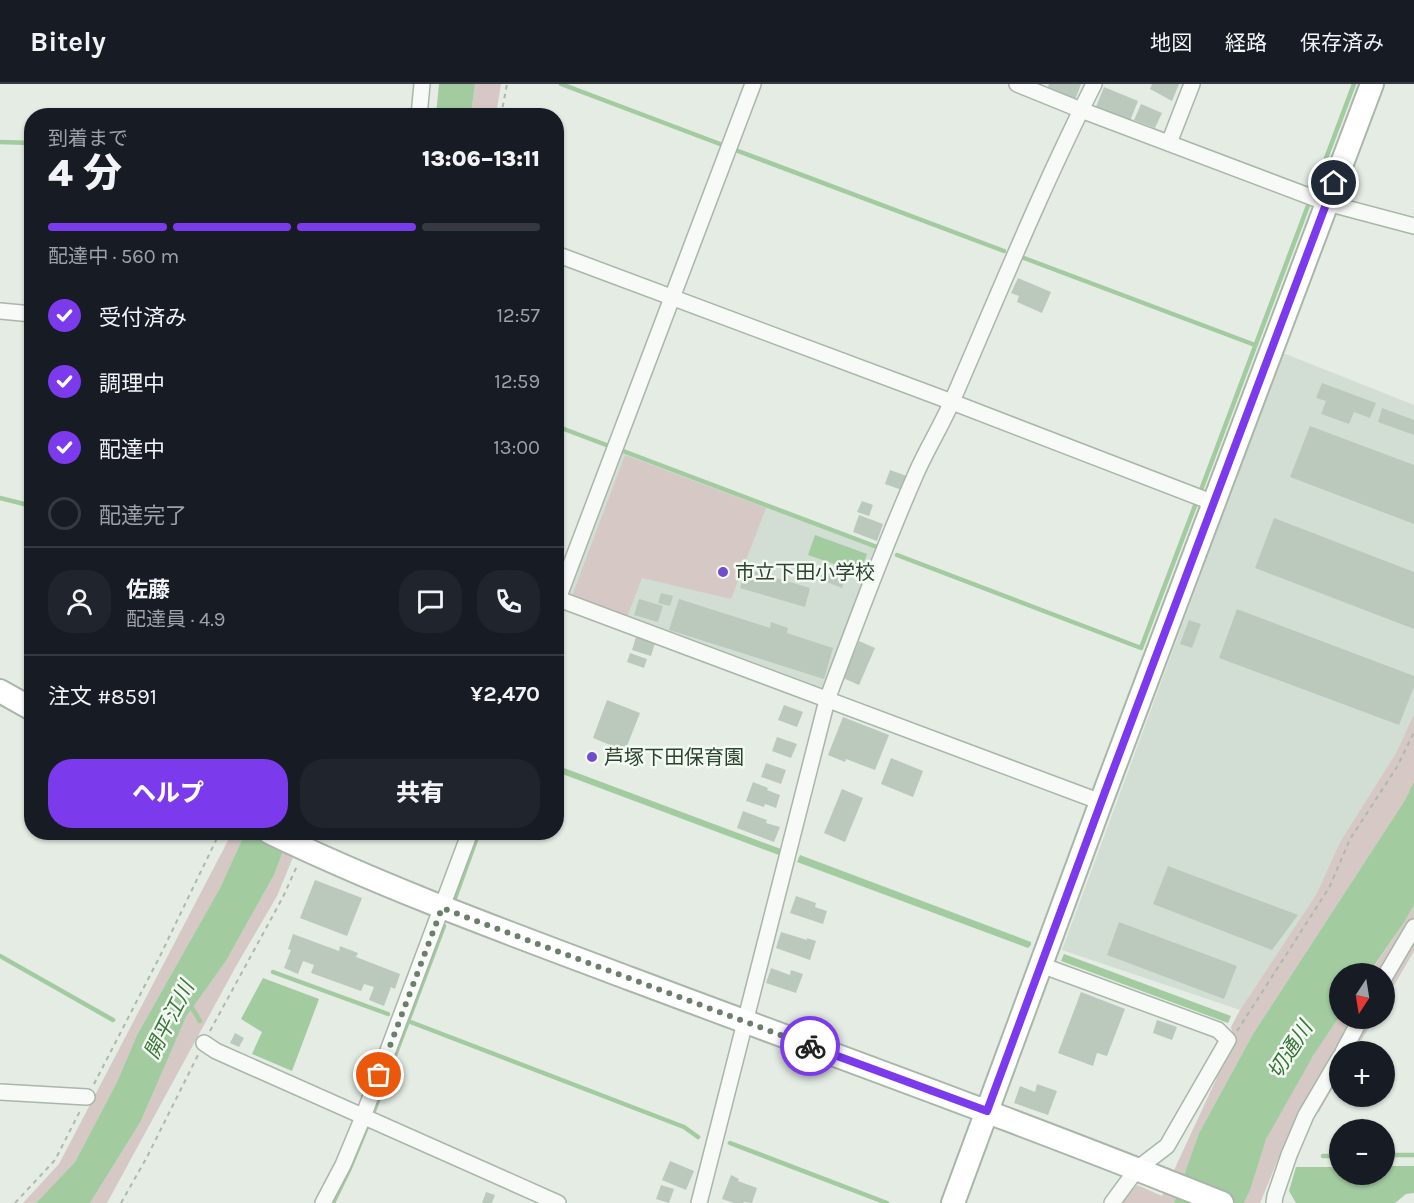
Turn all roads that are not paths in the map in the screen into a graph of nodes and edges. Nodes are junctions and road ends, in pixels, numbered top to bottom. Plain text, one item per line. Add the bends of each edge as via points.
1 (422, 84) edge
2 (753, 84) edge
3 (1020, 84) edge
4 (1094, 84) edge
5 (1192, 84) edge
6 (1372, 84) edge
7 (420, 108) edge
8 (1081, 110) junction
9 (1169, 143) junction
10 (1327, 203) junction
11 (1414, 226) edge
12 (564, 257) edge
13 (673, 298) junction
14 (0, 311) edge
15 (24, 313) edge
16 (952, 402) junction
17 (1214, 503) junction
18 (564, 582) edge
19 (564, 603) edge
20 (0, 691) edge
21 (827, 700) junction
22 (24, 704) edge
23 (1101, 802) junction
24 (285, 840) edge
25 (467, 840) edge
26 (442, 908) junction
27 (1414, 927) edge
28 (1393, 963) edge
29 (1041, 965) junction
30 (746, 1022) junction
31 (204, 1043) road end
32 (1329, 1076) edge
33 (0, 1092) edge
34 (87, 1097) road end
35 (987, 1111) junction
36 (363, 1117) junction
37 (1137, 1169) junction
38 (323, 1203) edge
39 (558, 1203) edge
40 (699, 1203) edge
41 (952, 1203) edge
42 (1112, 1203) edge
43 (1222, 1203) edge
44 (1274, 1203) edge

1 - 7 street
2 - 13 street
3 - 8 street
4 - 8 street
5 - 9 street
6 - 10 main road
8 - 9 street
8 - 16 street
9 - 10 street
10 - 11 street
10 - 17 main road
12 - 13 street
13 - 16 street
13 - 18 street
14 - 15 street
16 - 17 street
16 - 21 street via 915,475
17 - 23 main road
19 - 21 street
20 - 22 main road
21 - 23 street
21 - 30 street
23 - 29 main road
24 - 26 main road
25 - 26 street
26 - 30 main road
26 - 36 street
27 - 28 street
29 - 35 main road
29 - 37 street via 1218,1030 1228,1040 1167,1146
30 - 35 main road
30 - 40 street
31 - 36 street
32 - 44 street via 1288,1155
33 - 34 street
35 - 37 main road
35 - 41 main road
36 - 38 street
36 - 39 street
37 - 42 street
37 - 43 main road

